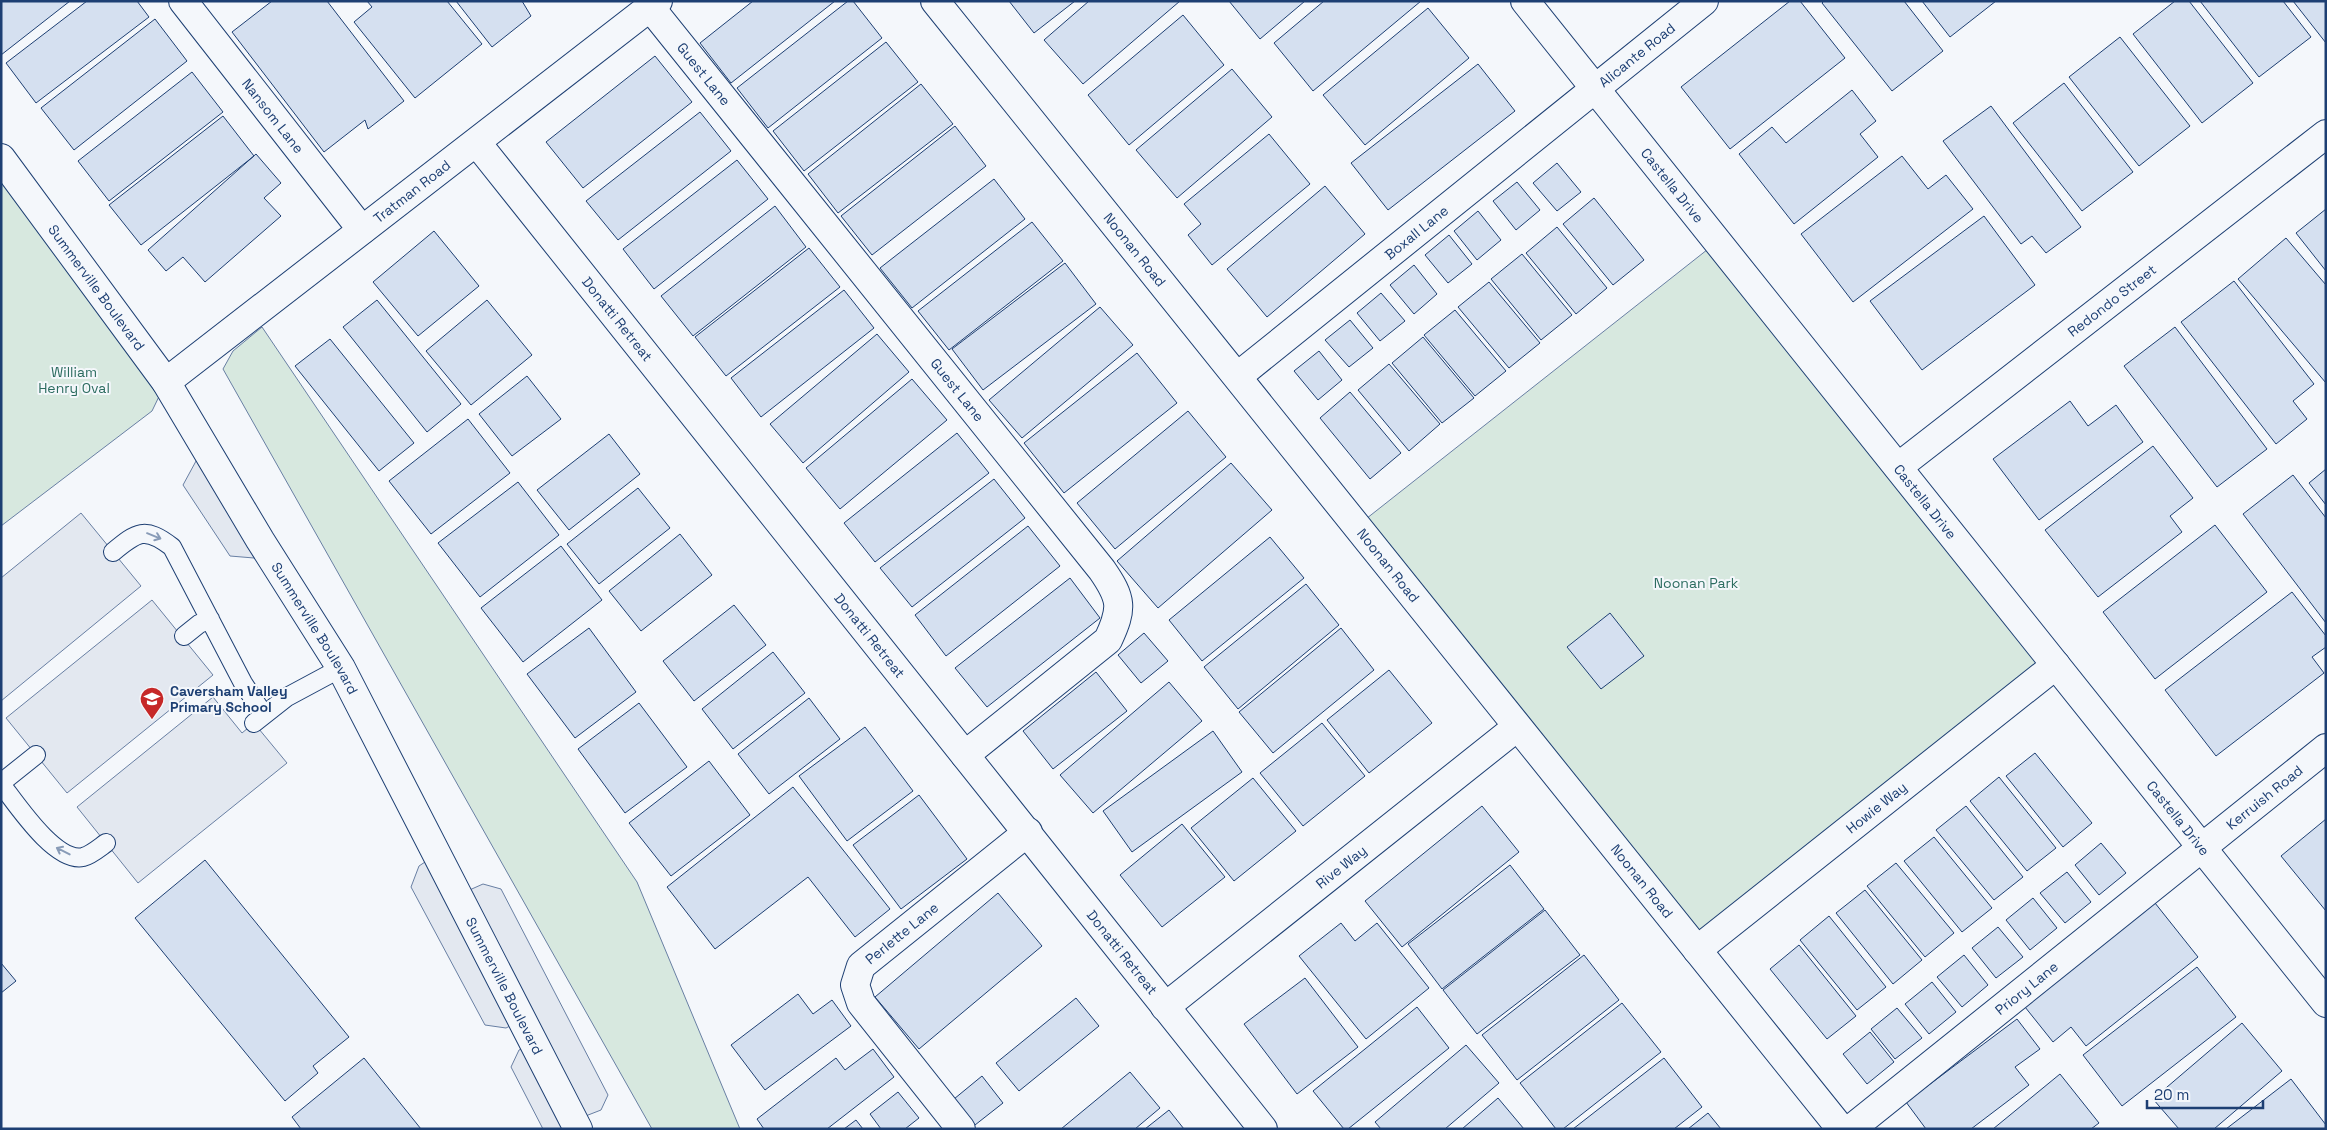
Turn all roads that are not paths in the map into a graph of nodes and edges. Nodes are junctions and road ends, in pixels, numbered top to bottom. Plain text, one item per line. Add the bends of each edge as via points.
1 (183, 1) edge
2 (935, 1) edge
3 (1525, 1) edge
4 (1704, 1) edge
5 (654, 4) edge
6 (1596, 90) junction
7 (2326, 134) edge
8 (477, 143) junction
9 (1, 158) edge
10 (362, 230) junction
11 (1238, 376) junction
12 (166, 382) junction
13 (1898, 467) junction
14 (112, 552) dead end
15 (210, 619) junction
16 (184, 636) dead end
17 (2056, 665) junction
18 (341, 668) junction
19 (1517, 727) junction
20 (2326, 748) edge
21 (36, 755) dead end
22 (965, 755) junction
23 (1, 783) edge
24 (1028, 832) junction
25 (106, 843) dead end
26 (2202, 847) junction
27 (1697, 950) junction
28 (2326, 1004) edge
29 (1165, 1007) junction
30 (578, 1129) edge
31 (961, 1129) edge
32 (1263, 1129) edge
33 (1841, 1129) edge
34 (1851, 1129) edge

1 - 10 street, Nansom Lane
2 - 11 street, Noonan Road
3 - 6 street, Castella Drive
4 - 6 street, Alicante Road
5 - 8 street, Tratman Road
5 - 22 street, Guest Lane via 1116,591 1119,617 1108,640
6 - 11 street, Boxall Lane
6 - 13 street, Castella Drive
7 - 13 street, Redondo Street
8 - 10 street, Tratman Road
8 - 22 street, Donatti Retreat
9 - 12 street, Summerville Boulevard
10 - 12 street, Tratman Road
11 - 19 street, Noonan Road
12 - 18 street, Summerville Boulevard
13 - 17 street, Castella Drive
14 -> 15 lane via 132,536 144,532 158,536 172,546
15 - 16 lane
15 - 18 lane via 259,719 287,697
17 - 26 street, Castella Drive
17 - 27 street, Howie Way
18 - 30 street, Summerville Boulevard
19 - 27 street, Noonan Road
19 - 29 street, Rive Way
20 - 26 street, Kerruish Road
21 - 23 lane
22 - 24 street, Donatti Retreat
25 -> 23 lane via 81,857 64,853 47,841
24 - 29 street, Donatti Retreat
24 - 31 street, Perlette Lane via 862,966 855,984 862,1003
26 - 28 street, Castella Drive
26 - 34 street, Priory Lane
27 - 33 street, Noonan Road
29 - 32 street, Donatti Retreat

